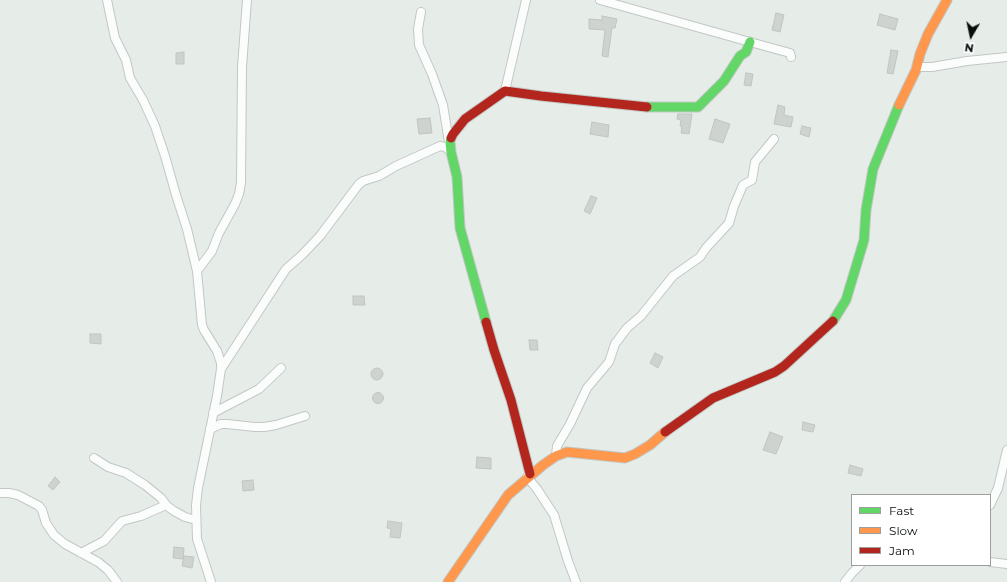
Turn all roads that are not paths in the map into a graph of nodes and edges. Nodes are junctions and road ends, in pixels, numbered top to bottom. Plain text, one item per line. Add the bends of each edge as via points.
1 (108, 0) edge
2 (247, 0) edge
3 (526, 0) edge
4 (600, 0) edge
5 (947, 0) edge
6 (421, 12) dead end
7 (750, 42) junction
8 (791, 57) dead end
9 (1007, 57) edge
10 (917, 68) junction
11 (505, 91) junction
12 (774, 139) dead end
13 (450, 142) junction
14 (440, 146) junction
15 (451, 152) junction
16 (197, 271) junction
17 (281, 368) dead end
18 (221, 369) junction
19 (213, 413) junction
20 (305, 416) dead end
21 (210, 429) junction
22 (1007, 450) edge
23 (556, 456) junction
24 (94, 458) dead end
25 (529, 476) junction
26 (0, 493) edge
27 (991, 503) edge
28 (166, 505) junction
29 (196, 520) junction
30 (81, 553) junction
31 (991, 562) edge
32 (1007, 564) edge
33 (859, 566) edge
34 (117, 582) edge
35 (211, 582) edge
36 (448, 582) edge
37 (576, 582) edge
38 (845, 582) edge

1 - 16 street via 115,38 126,60 130,78 155,126 165,156
2 - 16 street via 242,67 240,189 212,251
3 - 11 street
4 - 7 street
5 - 10 street via 928,34
6 - 13 street via 419,45 443,105
7 - 8 street via 790,54
7 - 11 street via 746,52 740,56 724,81 695,108 645,106
9 - 10 street
10 - 23 street via 898,106 873,169 864,240 846,300 832,323 775,372 713,398 635,454 625,458 571,452
11 - 13 street via 465,120 455,131
12 - 23 street via 755,162 752,180 743,185 729,223 700,257 673,276 615,344 609,362 587,388 557,446
13 - 14 street
13 - 15 street
14 - 15 street
14 - 18 street via 379,176 363,181 354,189 320,236 286,269
15 - 25 street via 457,177 458,211 464,244 511,400
16 - 18 street via 202,325 217,351
17 - 19 street via 258,389
18 - 19 street
19 - 21 street
20 - 21 street via 264,427 221,424
21 - 29 street via 198,488
22 - 27 street via 998,488
23 - 25 street
24 - 28 street via 145,485
25 - 36 street via 508,495
25 - 37 street via 554,516
26 - 30 street via 18,495 39,506 54,535
28 - 29 street
28 - 30 street via 122,521 104,541
29 - 35 street via 197,539
30 - 34 street via 104,566
31 - 32 street
33 - 38 street

